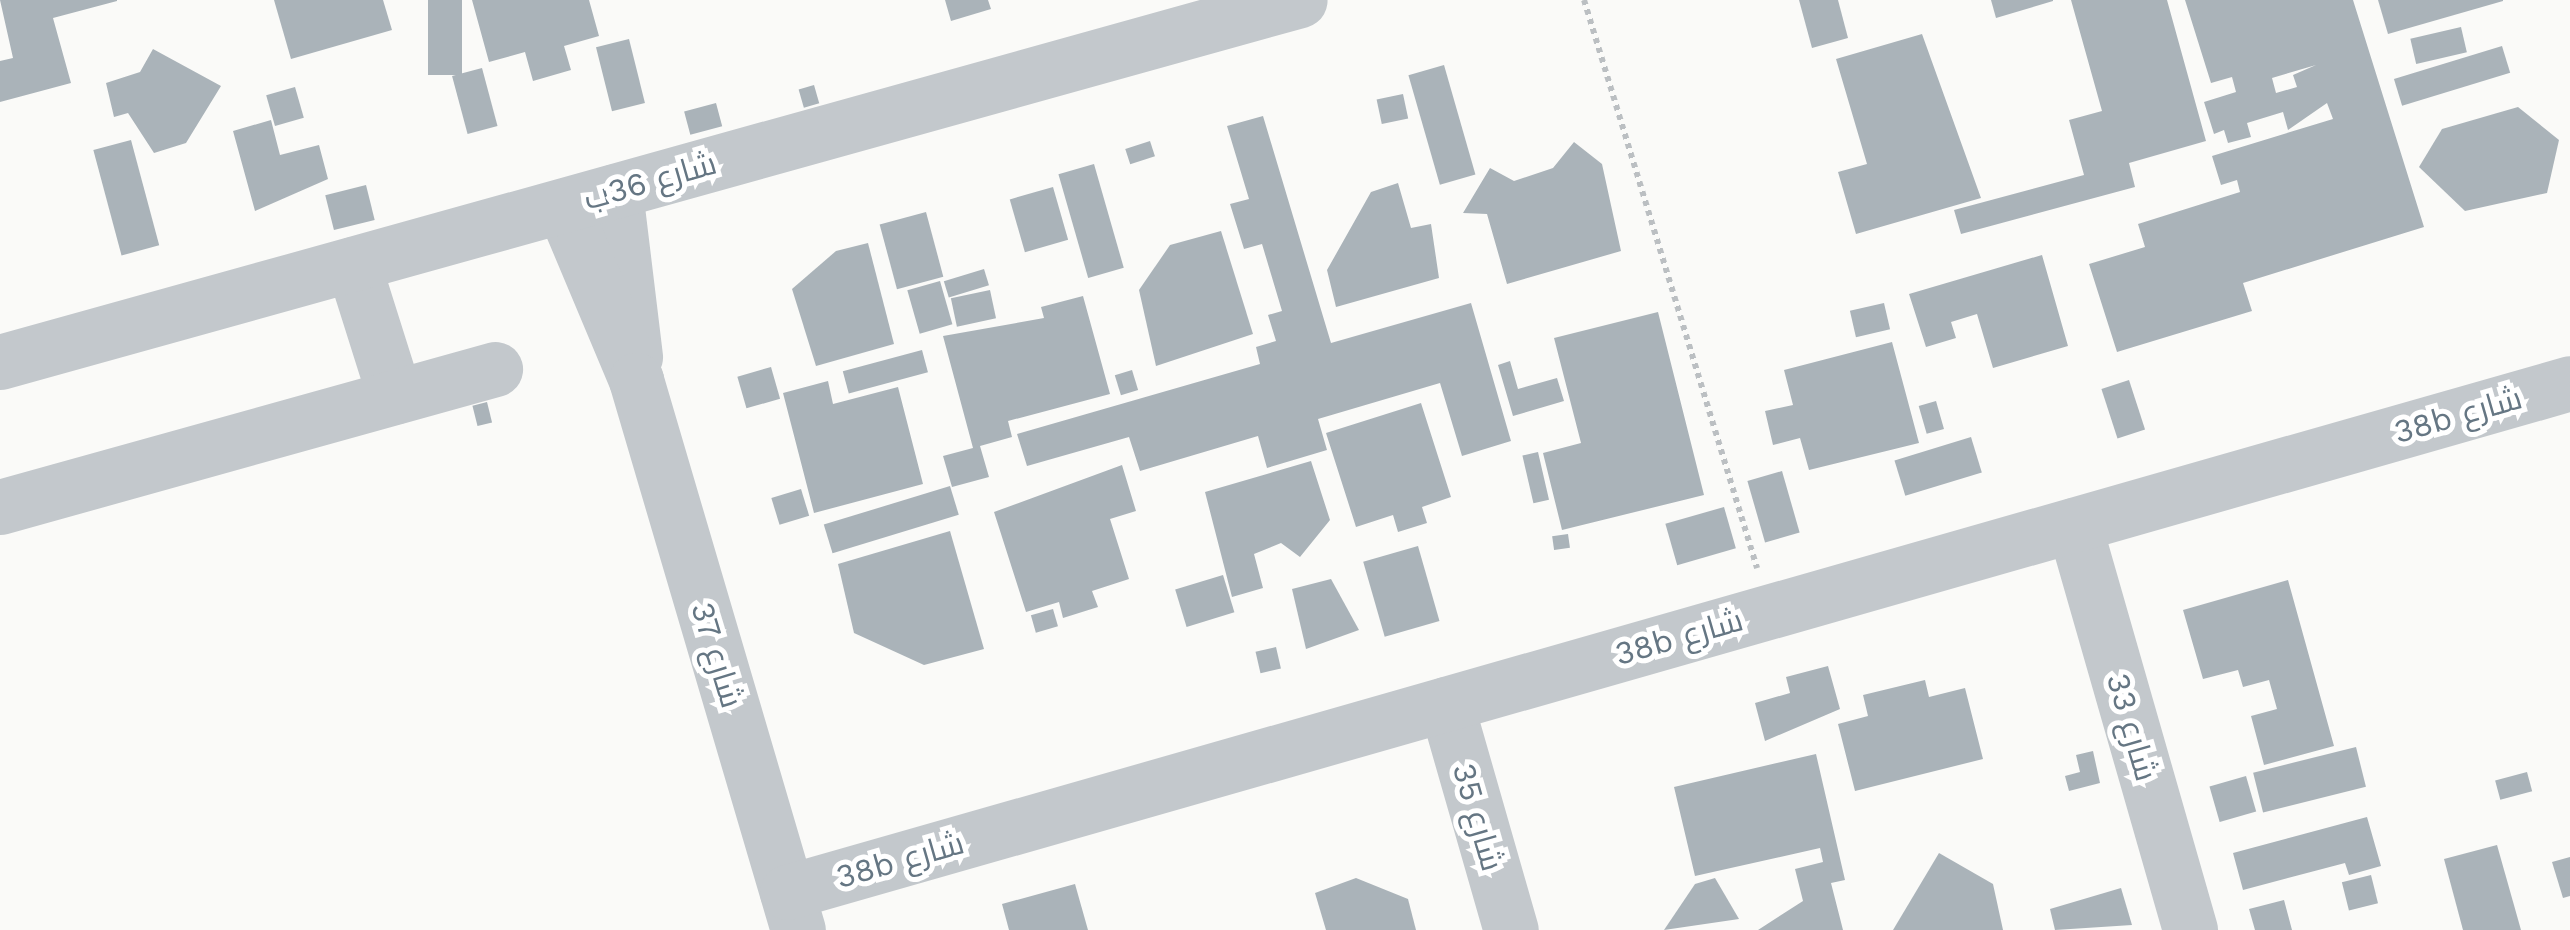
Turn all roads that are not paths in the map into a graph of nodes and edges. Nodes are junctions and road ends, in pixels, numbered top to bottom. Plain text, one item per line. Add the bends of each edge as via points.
1 (1300, 0) edge
2 (615, 191) junction
3 (563, 206) junction
4 (353, 264) junction
5 (0, 362) edge
6 (495, 368) dead end
7 (636, 380) junction
8 (2570, 383) edge
9 (395, 398) junction
10 (0, 507) edge
11 (2074, 524) junction
12 (1446, 704) junction
13 (793, 911) edge
14 (1511, 930) edge
15 (2190, 930) edge

1 - 2 street, شارع 36ب
2 - 3 street, شارع 36ب
2 - 7 street, شارع 37
3 - 4 street, شارع 36ب
3 - 7 street, شارع 37
4 - 5 street, شارع 36ب
4 - 9 street
6 - 9 street
7 - 13 street, شارع 37
8 - 11 street, 38b شارع
9 - 10 street
11 - 12 street, 38b شارع
11 - 15 street, شارع 33
12 - 13 street, 38b شارع
12 - 14 street, شارع 35

